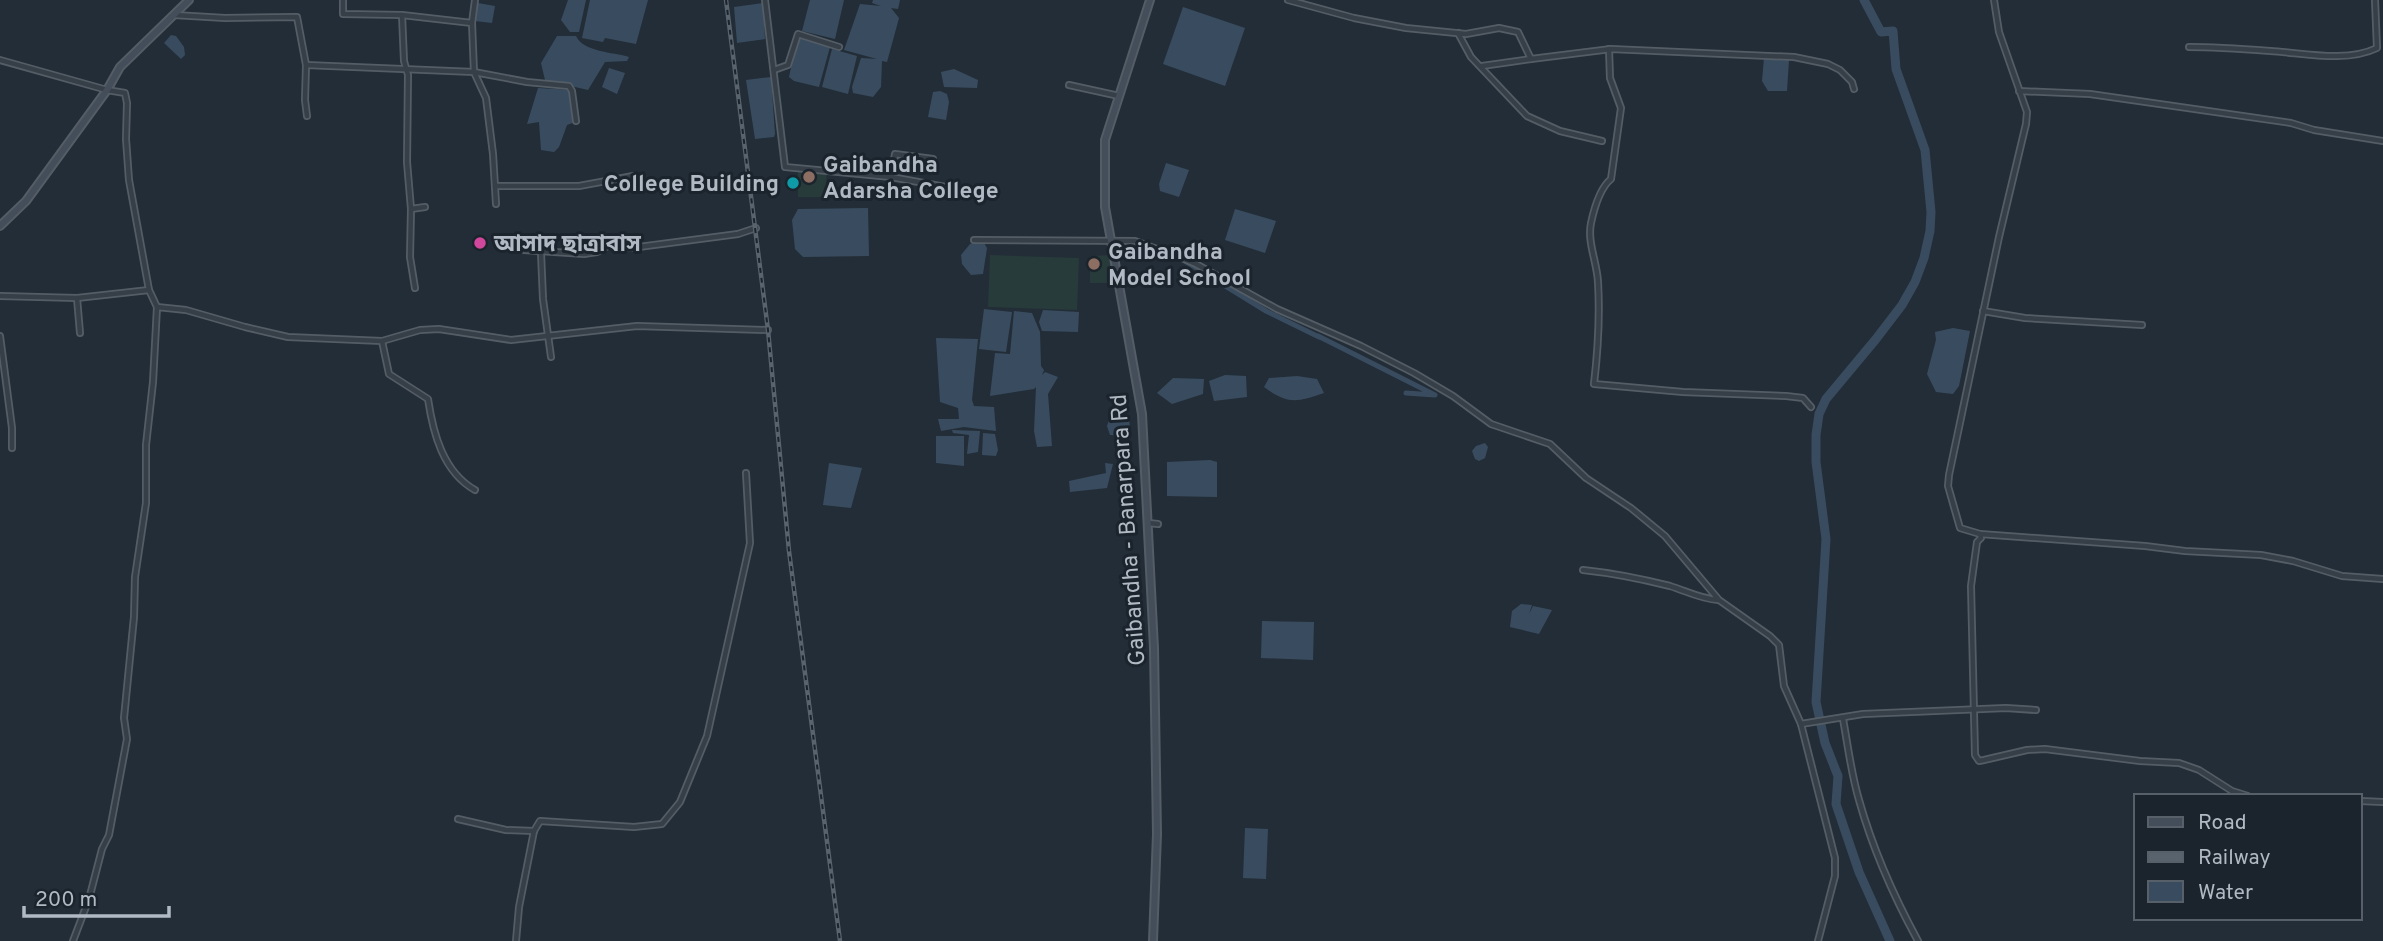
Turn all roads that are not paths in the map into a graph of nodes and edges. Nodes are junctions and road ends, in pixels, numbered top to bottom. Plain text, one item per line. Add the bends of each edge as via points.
1 (189, 0) edge
2 (343, 0) edge
3 (475, 0) edge
4 (765, 0) edge
5 (1150, 0) edge
6 (1288, 0) edge
7 (1994, 0) edge
8 (2375, 0) edge
9 (173, 15) junction
10 (402, 15) junction
11 (472, 23) junction
12 (1458, 32) junction
13 (839, 47) dead end
14 (2189, 47) dead end
15 (1609, 49) junction
16 (1531, 59) junction
17 (0, 60) edge
18 (306, 65) junction
19 (1482, 66) junction
20 (406, 68) junction
21 (774, 70) junction
22 (474, 72) junction
23 (1069, 85) dead end
24 (1854, 89) dead end
25 (107, 90) junction
26 (2019, 91) junction
27 (1119, 96) junction
28 (307, 116) dead end
29 (576, 121) dead end
30 (1602, 141) dead end
31 (2383, 141) edge
32 (933, 159) dead end
33 (633, 176) dead end
34 (891, 177) junction
35 (495, 186) junction
36 (985, 194) dead end
37 (496, 204) dead end
38 (425, 207) dead end
39 (411, 209) junction
40 (0, 226) edge
41 (755, 229) dead end
42 (974, 240) dead end
43 (1111, 242) junction
44 (524, 250) dead end
45 (541, 253) junction
46 (1179, 257) dead end
47 (415, 288) dead end
48 (149, 290) junction
49 (0, 296) edge
50 (77, 298) junction
51 (157, 307) junction
52 (1983, 312) junction
53 (2142, 325) dead end
54 (768, 330) dead end
55 (80, 333) dead end
56 (0, 336) edge
57 (547, 336) junction
58 (382, 341) junction
59 (551, 357) dead end
60 (1811, 407) dead end
61 (12, 448) dead end
62 (747, 473) dead end
63 (475, 489) dead end
64 (1148, 523) junction
65 (1158, 524) dead end
66 (1980, 534) junction
67 (1583, 570) dead end
68 (2383, 579) edge
69 (1719, 600) junction
70 (1154, 690) junction
71 (1162, 691) dead end
72 (1973, 709) junction
73 (2036, 710) dead end
74 (1843, 719) junction
75 (1802, 724) junction
76 (2242, 794) edge
77 (2362, 801) edge
78 (2383, 802) edge
79 (458, 819) dead end
80 (534, 831) junction
81 (73, 941) edge
82 (516, 941) edge
83 (1153, 941) edge
84 (1818, 941) edge
85 (1918, 941) edge

1 - 9 main road
2 - 10 street via 343,14
3 - 11 street
4 - 21 street
5 - 27 main road, Gaibandha - Banarpara Rd
6 - 12 street via 1406,28
7 - 26 street via 1999,32
8 - 14 street via 2377,48 2365,54
9 - 18 street via 298,17
9 - 25 main road via 120,67
10 - 11 street
10 - 20 street
11 - 22 street
12 - 16 street via 1499,28 1518,32
12 - 19 street via 1471,57
13 - 21 street via 798,34 788,65
15 - 16 street
15 - 24 street via 1794,57 1840,70
15 - 60 street via 1610,78 1620,108 1611,179 1591,223 1599,337 1594,384 1786,396 1803,398
16 - 19 street
17 - 25 street
18 - 20 street
18 - 28 street
19 - 30 street via 1527,116 1560,131
20 - 22 street
20 - 39 street
21 - 34 street via 785,167
22 - 29 street via 569,86
22 - 35 street via 486,98
23 - 27 street
25 - 40 main road via 26,201
25 - 48 street via 125,93 129,180
26 - 31 street via 2090,94
26 - 52 street via 2026,124
27 - 43 main road, Gaibandha - Banarpara Rd via 1105,140 1105,206
32 - 34 street via 895,154
33 - 35 street via 579,186
34 - 36 street
35 - 37 street
38 - 39 street
39 - 47 street
41 - 45 street via 631,248 611,244 584,254
42 - 43 street
43 - 46 street via 1135,242
43 - 64 main road, Gaibandha - Banarpara Rd via 1142,414
43 - 69 street, bridge via 1137,238 1196,264 1278,309 1414,373 1491,424 1550,444 1586,478 1665,536
44 - 45 street
45 - 57 street
48 - 50 street
48 - 51 street
49 - 50 street
50 - 55 street
51 - 58 street via 186,310 288,337
51 - 81 street via 145,503 124,718 127,739 109,835
52 - 53 street
52 - 66 street via 1948,486 1960,528
54 - 57 street via 637,326
56 - 61 street
57 - 58 street via 511,340 439,329
57 - 59 street
58 - 63 street via 389,374 428,399 450,468
62 - 80 street via 750,542 707,736 680,802 662,824 634,827 540,821
64 - 65 street
64 - 70 main road, Gaibandha - Banarpara Rd
66 - 68 street via 2260,555 2342,576
66 - 72 street via 1971,586
67 - 69 street
69 - 75 street via 1779,645 1784,686
70 - 71 street
70 - 83 main road, Gaibandha - Banarpara Rd via 1157,834
72 - 73 street
72 - 74 street
72 - 76 street via 1979,761 2045,749 2179,763
74 - 75 street
74 - 85 street via 1872,844
75 - 84 street via 1835,858 1835,876
77 - 78 street
79 - 80 street
80 - 82 street

